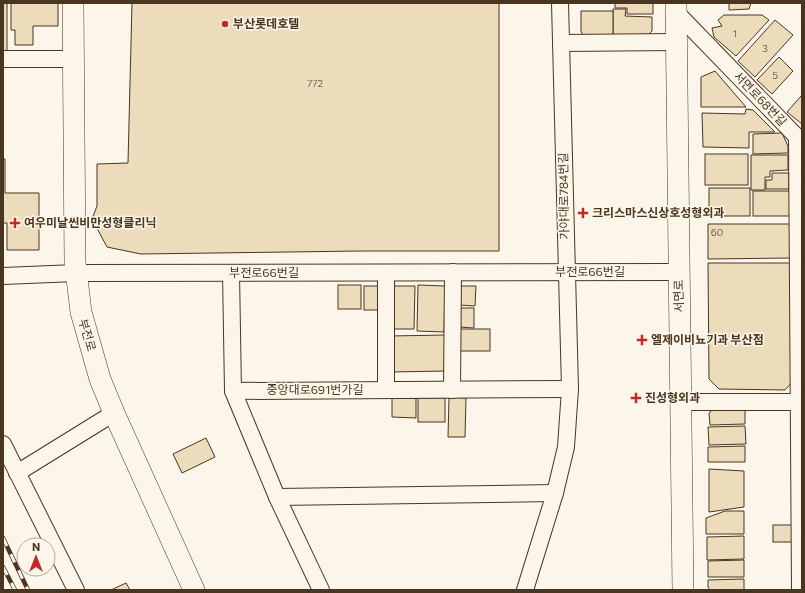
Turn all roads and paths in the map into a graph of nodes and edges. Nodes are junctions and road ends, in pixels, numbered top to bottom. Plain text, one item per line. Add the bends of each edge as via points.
1 (73, 3) edge
2 (560, 3) edge
3 (676, 7) edge
4 (676, 42) junction
5 (561, 43) junction
6 (3, 59) edge
7 (74, 59) junction
8 (799, 137) edge
9 (453, 272) junction
10 (566, 272) junction
11 (679, 272) junction
12 (76, 273) junction
13 (231, 273) junction
14 (386, 273) junction
15 (3, 276) edge
16 (570, 389) junction
17 (391, 390) junction
18 (452, 390) junction
19 (233, 391) junction
20 (681, 402) junction
21 (800, 402) edge
22 (114, 413) junction
23 (3, 444) edge
24 (17, 472) junction
25 (555, 493) junction
26 (278, 497) junction
27 (76, 590) edge
28 (194, 590) edge
29 (321, 590) edge
30 (525, 590) edge
31 (683, 590) edge
32 (800, 590) edge

1 - 7 main road, 부전로
2 - 5 street, 가야대로784번길
3 - 4 main road, 서면로
3 - 8 street, 서면로68번길
4 - 5 street
4 - 11 main road, 서면로
5 - 10 street, 가야대로784번길
6 - 7 street
7 - 12 main road, 부전로
8 - 21 street, 서면로68번길
9 - 10 street, 부전로66번길
9 - 14 street, 부전로66번길
9 - 18 street
10 - 11 street, 부전로66번길
10 - 16 street, 가야대로784번길
11 - 20 main road, 서면로
12 - 13 street, 부전로66번길
12 - 15 street, 부전로66번길
12 - 22 main road, 부전로 via 81,312 100,379
13 - 14 street, 부전로66번길
13 - 19 street
14 - 17 street
16 - 18 street
16 - 25 street, 가야대로784번길 via 566,448
17 - 18 street
17 - 19 street, 중앙대로691번가길
19 - 26 street
20 - 21 street
20 - 31 main road, 서면로
21 - 32 street, 서면로68번길
22 - 24 street
22 - 28 main road, 부전로
23 - 24 street
24 - 27 street
25 - 26 street
25 - 30 street, 가야대로784번길
26 - 29 street

